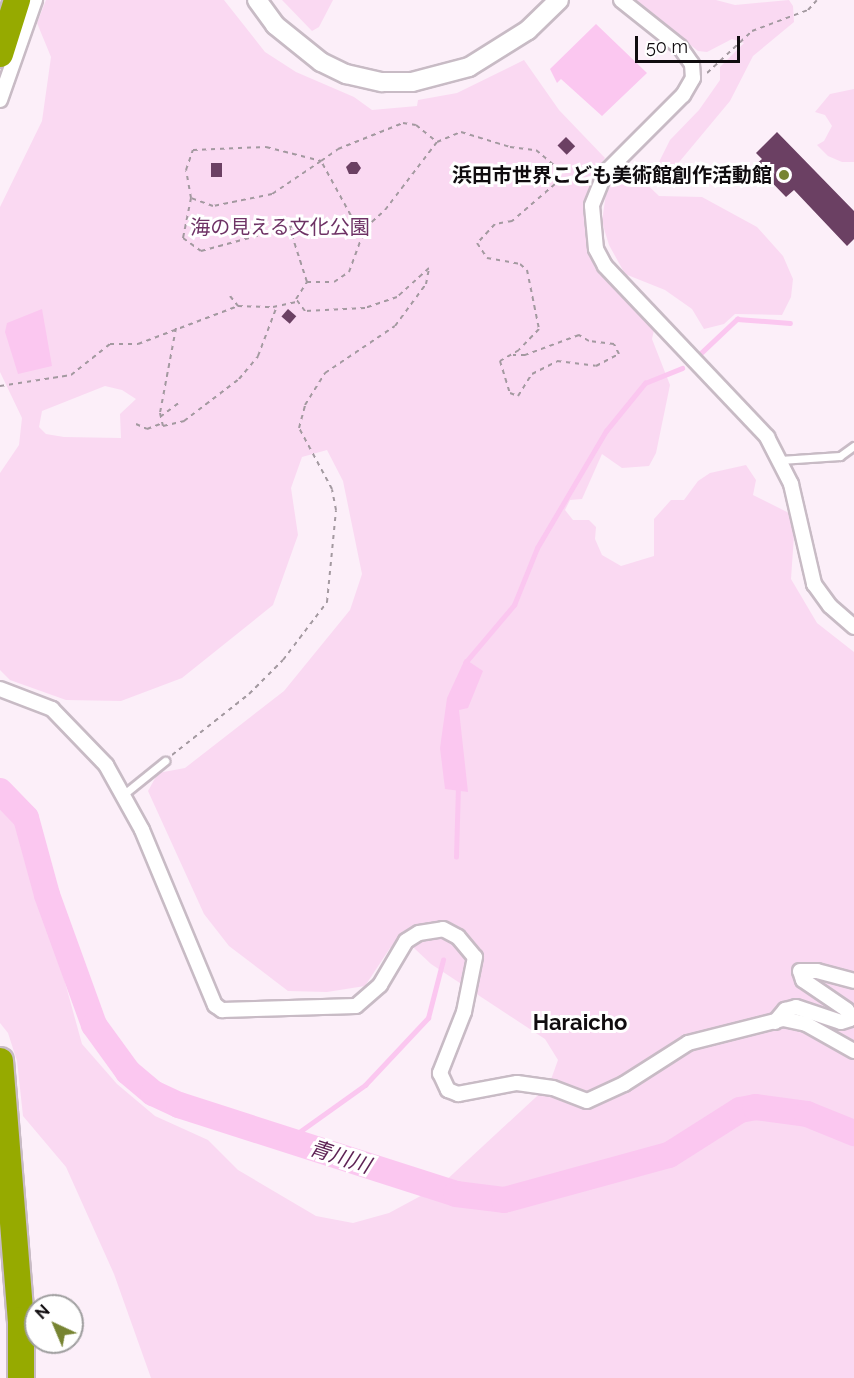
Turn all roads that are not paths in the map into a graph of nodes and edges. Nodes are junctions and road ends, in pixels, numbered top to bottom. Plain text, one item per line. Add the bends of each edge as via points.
1 (17, 0) edge
2 (35, 0) edge
3 (257, 0) edge
4 (559, 0) edge
5 (621, 0) edge
6 (0, 54) edge
7 (0, 99) edge
8 (854, 446) edge
9 (780, 460) junction
10 (854, 627) edge
11 (0, 689) edge
12 (165, 761) road end
13 (124, 794) junction
14 (854, 981) edge
15 (775, 1022) junction
16 (854, 1052) edge
17 (0, 1061) edge
18 (6, 1125) junction
19 (31, 1294) edge
20 (37, 1354) edge
21 (21, 1378) edge
22 (38, 1378) edge

1 - 6 highway
2 - 7 street
3 - 4 street via 275,25 321,62 346,74 373,80 412,82 470,67 528,30
5 - 9 street via 680,47 693,64 693,78 683,95 605,173 592,206 594,242 605,266 762,429
8 - 9 lane via 840,456
9 - 10 street via 791,484 814,584 830,606
11 - 13 street via 52,709 92,748
12 - 13 lane
13 - 15 street via 215,1005 222,1010 356,1006 380,985 406,942 419,933 443,929 458,937 475,957 476,965 464,1012 440,1073 448,1090 458,1095 518,1083 553,1088 587,1101 624,1084 688,1043
14 - 15 street via 801,971 799,977 847,1010 850,1019 841,1022 796,1007 785,1010
15 - 16 street via 797,1020
17 - 18 highway
18 - 19 highway
18 - 21 highway via 21,1320
20 - 22 highway

